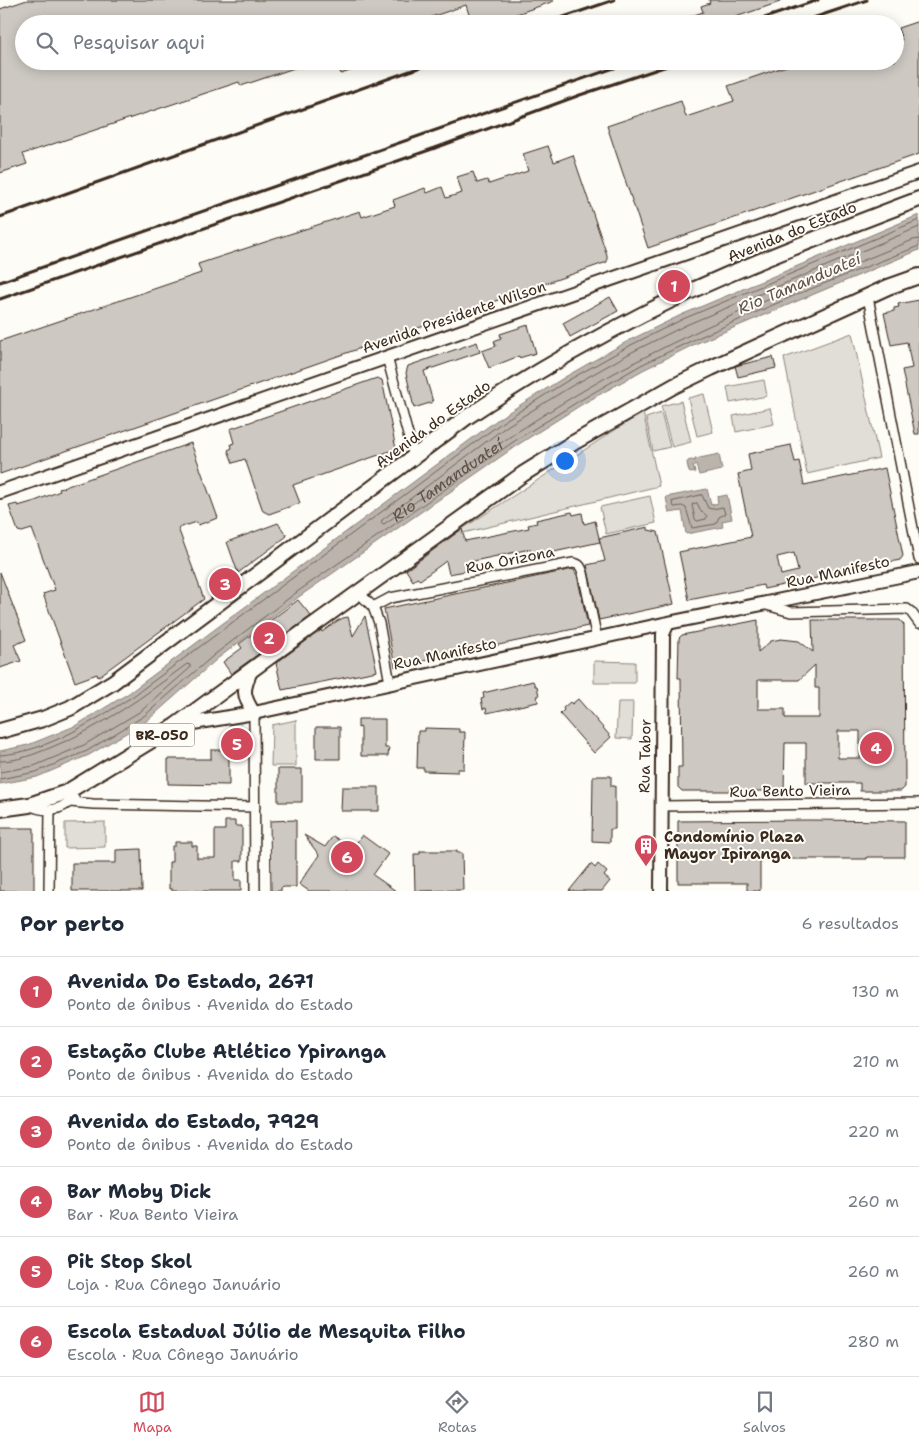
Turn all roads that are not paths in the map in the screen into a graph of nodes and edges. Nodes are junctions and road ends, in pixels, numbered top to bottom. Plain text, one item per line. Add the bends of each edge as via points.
1 (919, 172) edge
2 (919, 198) edge
3 (919, 276) edge
4 (868, 297) junction
5 (387, 357) junction
6 (414, 457) junction
7 (0, 492) edge
8 (919, 559) edge
9 (919, 572) edge
10 (358, 592) junction
11 (763, 604) junction
12 (373, 607) junction
13 (668, 623) junction
14 (919, 623) edge
15 (643, 628) junction
16 (664, 638) junction
17 (597, 639) junction
18 (251, 671) junction
19 (390, 683) junction
20 (254, 713) junction
21 (175, 726) junction
22 (0, 732) edge
23 (81, 783) junction
24 (70, 802) junction
25 (919, 803) edge
26 (28, 805) junction
27 (661, 806) junction
28 (255, 807) junction
29 (0, 809) edge
30 (50, 810) junction
31 (49, 891) edge
32 (255, 891) edge
33 (661, 891) edge

1 - 5 main road, Avenida Presidente Wilson
2 - 6 highway, Avenida do Estado via 741,269 645,313 513,386
3 - 4 highway, BR-050
4 - 8 street
4 - 10 highway, BR-050 via 711,368 574,442 523,474
5 - 6 street
5 - 7 main road, Avenida Presidente Wilson
6 - 22 highway, Avenida do Estado via 113,682 70,708
9 - 11 main road, Rua Manifesto
10 - 12 street
10 - 18 highway, BR-050
11 - 13 main road, Rua Manifesto
11 - 14 street, Rua Manifesto via 791,612 904,609 912,612
12 - 17 street, Rua Orizona via 390,598 566,563 578,564 583,573
12 - 19 street
13 - 15 main road, Rua Manifesto
13 - 16 main road, Rua Tabor
15 - 16 main road
15 - 17 main road, Rua Manifesto
16 - 27 main road, Rua Tabor
17 - 19 main road, Rua Manifesto
18 - 20 main road via 244,689 247,703
18 - 21 highway, BR-050
19 - 20 main road, Rua Manifesto
20 - 21 main road, Rua Manifesto
20 - 28 street
21 - 23 highway, BR-050
23 - 24 street
23 - 26 highway, BR-050 via 58,796
24 - 28 street
24 - 30 street
25 - 27 street, Rua Bento Vieira
26 - 29 highway, BR-050
26 - 30 street
27 - 33 main road, Rua Tabor
28 - 32 street
30 - 31 street

